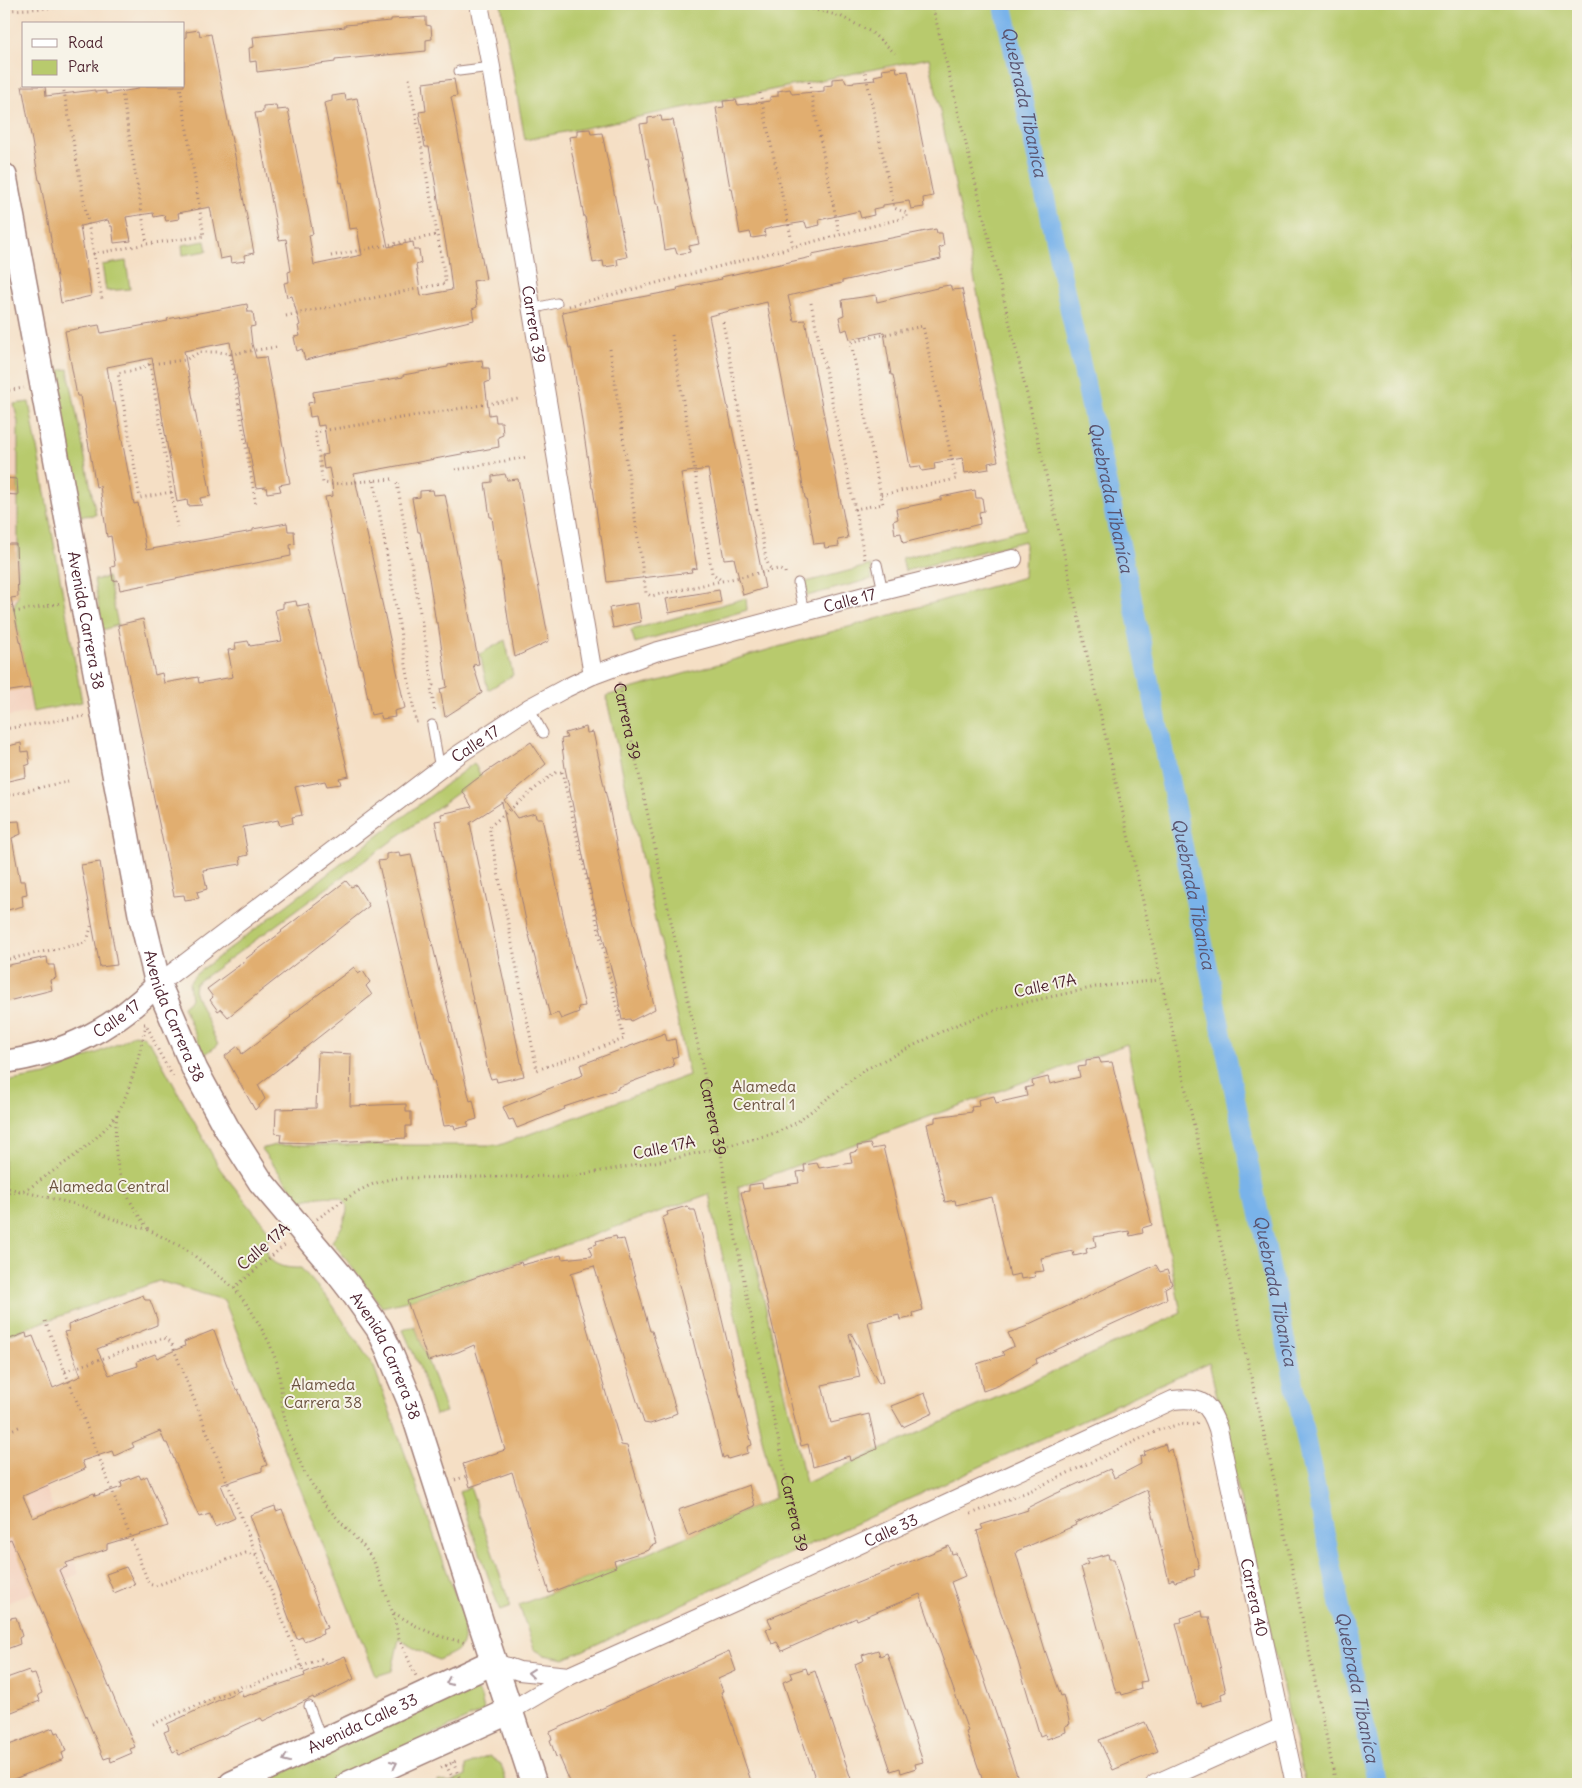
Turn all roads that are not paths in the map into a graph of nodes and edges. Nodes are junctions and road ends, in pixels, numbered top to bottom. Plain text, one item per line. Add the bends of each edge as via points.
1 (479, 4) edge
2 (491, 67) junction
3 (459, 71) dead end
4 (4, 176) edge
5 (557, 303) dead end
6 (531, 309) junction
7 (1013, 558) dead end
8 (877, 564) dead end
9 (798, 583) dead end
10 (882, 591) junction
11 (804, 612) junction
12 (593, 675) junction
13 (529, 708) junction
14 (432, 726) dead end
15 (543, 733) dead end
16 (440, 769) junction
17 (150, 991) junction
18 (4, 1062) edge
19 (1212, 1412) joint
20 (493, 1662) junction
21 (570, 1676) junction
22 (309, 1706) dead end
23 (510, 1710) junction
24 (1282, 1727) junction
25 (323, 1742) junction
26 (232, 1784) edge
27 (349, 1784) edge
28 (534, 1784) edge
29 (1154, 1784) edge
30 (1294, 1784) edge

1 - 2 street, Carrera 39
2 - 3 lane
2 - 6 street, Carrera 39
4 - 17 main road, Avenida Carrera 38 via 141,914
5 - 6 lane
6 - 12 street, Carrera 39
7 - 10 street, Calle 17
8 - 10 lane
9 - 11 lane
10 - 11 street, Calle 17
11 - 12 street, Calle 17 via 655,652
12 - 13 street, Calle 17
13 - 15 lane
13 - 16 street, Calle 17
14 - 16 lane
16 - 17 street, Calle 17
17 - 18 street, Calle 17 via 91,1036 30,1058
17 - 20 main road, Avenida Carrera 38 via 226,1127 262,1182 290,1237 355,1295 379,1330 410,1401
19 - 21 street, Calle 33 via 1204,1404 1189,1398 1173,1400
19 - 24 street, Carrera 40
21 -> 20 street via 519,1671
20 - 23 main road, Avenida Carrera 38
20 -> 25 main road, Avenida Calle 33
21 - 23 street, Calle 33
22 - 25 lane
27 -> 23 main road
23 - 28 main road, Avenida Carrera 38
24 - 29 street
24 - 30 street, Carrera 40
25 -> 26 main road, Avenida Calle 33

